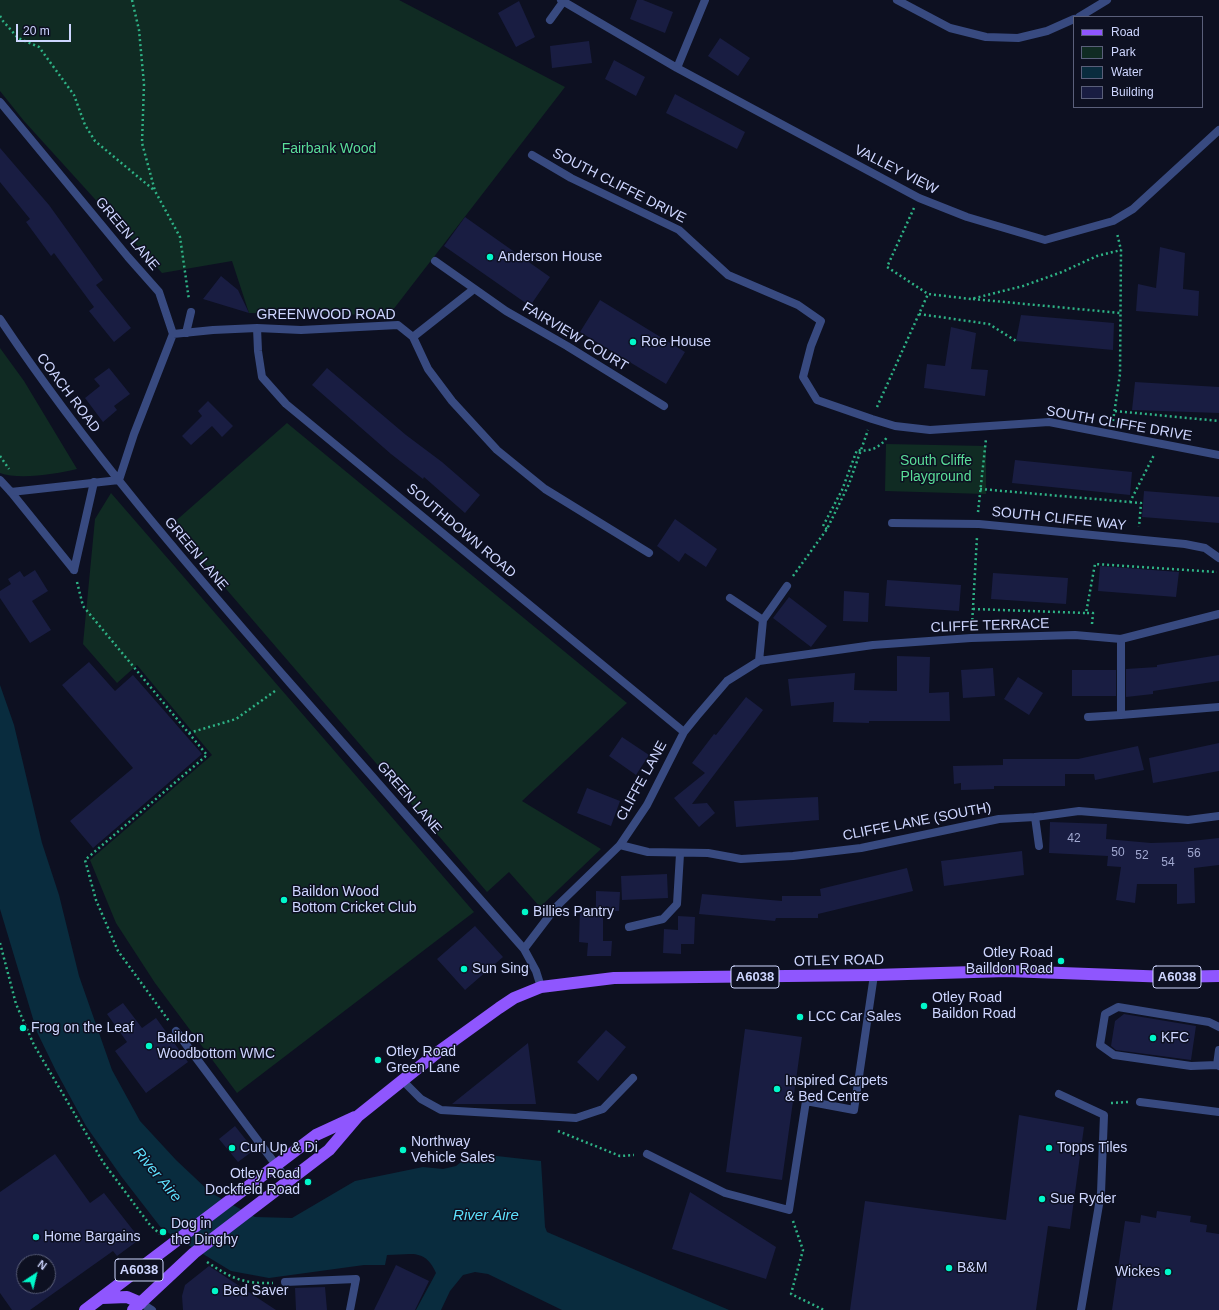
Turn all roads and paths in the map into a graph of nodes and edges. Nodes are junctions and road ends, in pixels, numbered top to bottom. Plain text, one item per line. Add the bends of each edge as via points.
1 (132, 0) edge
2 (705, 0) edge
3 (898, 0) edge
4 (1107, 0) edge
5 (562, 1) edge
6 (0, 16) edge
7 (1081, 16) edge
8 (1073, 19) edge
9 (550, 20) dead end
10 (677, 68) junction
11 (0, 102) edge
12 (1219, 130) edge
13 (532, 155) dead end
14 (155, 191) junction
15 (919, 198) junction
16 (1113, 222) junction
17 (1121, 250) junction
18 (435, 261) dead end
19 (474, 289) junction
20 (928, 294) junction
21 (971, 299) junction
22 (191, 312) joint
23 (1120, 313) junction
24 (919, 314) junction
25 (0, 319) edge
26 (257, 328) junction
27 (186, 333) junction
28 (173, 334) junction
29 (413, 337) junction
30 (1016, 341) dead end
31 (664, 406) dead end
32 (1115, 411) junction
33 (872, 420) junction
34 (1219, 421) edge
35 (895, 426) junction
36 (1112, 434) junction
37 (985, 444) dead end
38 (1160, 444) junction
39 (861, 450) junction
40 (1219, 455) edge
41 (0, 456) edge
42 (10, 472) dead end
43 (0, 480) edge
44 (119, 480) junction
45 (94, 482) junction
46 (980, 489) junction
47 (11, 492) junction
48 (1130, 502) junction
49 (978, 510) dead end
50 (892, 523) dead end
51 (977, 536) dead end
52 (1138, 540) junction
53 (649, 553) dead end
54 (1219, 558) edge
55 (74, 570) junction
56 (1219, 572) edge
57 (787, 586) joint
58 (730, 598) dead end
59 (973, 609) junction
60 (1086, 613) junction
61 (1219, 614) edge
62 (763, 620) junction
63 (1090, 637) junction
64 (971, 638) junction
65 (1122, 639) junction
66 (759, 661) junction
67 (275, 691) dead end
68 (1219, 707) edge
69 (1120, 715) junction
70 (1088, 717) dead end
71 (684, 732) junction
72 (189, 733) junction
73 (1219, 816) edge
74 (1035, 817) junction
75 (620, 845) junction
76 (1038, 846) dead end
77 (680, 854) junction
78 (629, 928) dead end
79 (0, 943) edge
80 (524, 949) junction
81 (874, 975) junction
82 (1219, 976) edge
83 (541, 987) junction
84 (1219, 1027) edge
85 (176, 1031) joint
86 (1219, 1050) edge
87 (1218, 1065) edge
88 (633, 1078) dead end
89 (403, 1080) junction
90 (1059, 1094) dead end
91 (1140, 1102) dead end
92 (1219, 1112) edge
93 (358, 1116) junction
94 (555, 1130) dead end
95 (647, 1154) joint
96 (276, 1165) junction
97 (288, 1181) junction
98 (790, 1210) junction
99 (161, 1234) dead end
100 (194, 1253) junction
101 (285, 1282) joint
102 (102, 1298) junction
103 (137, 1306) edge
104 (85, 1310) edge
105 (152, 1310) edge
106 (350, 1310) edge
107 (824, 1310) edge
108 (1081, 1310) edge

1 - 14 path via 139,30 144,84 142,143
2 - 10 street
3 - 8 street via 950,28 986,37 1018,38 1047,31
4 - 7 street
5 - 9 street
5 - 10 street, VALLEY VIEW
6 - 14 path via 18,38 39,47 74,95 85,125 95,141
10 - 15 street, VALLEY VIEW
11 - 28 street, GREEN LANE via 159,292
12 - 16 street, VALLEY VIEW via 1133,209
13 - 33 street, SOUTH CLIFFE DRIVE via 571,178 680,230 728,275 798,304 821,321 803,377 817,400
14 - 22 path via 180,237
15 - 16 street, VALLEY VIEW via 967,217 1045,240
15 - 20 path via 887,267
16 - 17 path
17 - 21 path via 1097,256 1023,286
17 - 23 path
18 - 19 street, FAIRVIEW COURT
19 - 29 street
19 - 31 street, FAIRVIEW COURT
20 - 21 path
20 - 24 path
21 - 23 path
22 - 27 street
23 - 32 path via 1120,374
24 - 30 path via 989,324
24 - 33 path
25 - 44 street, COACH ROAD via 42,382
26 - 27 street, GREENWOOD ROAD
26 - 29 street, GREENWOOD ROAD via 301,330 398,325
26 - 71 street, SOUTHDOWN ROAD via 262,377 286,404
27 - 28 street, GREENWOOD ROAD
28 - 44 street
29 - 53 street, GREENWOOD ROAD via 428,369 452,401 497,450 545,489
32 - 34 path
32 - 36 path
33 - 35 street, SOUTH CLIFFE DRIVE
33 - 39 path
35 - 36 street, SOUTH CLIFFE DRIVE via 930,430 1049,422
35 - 39 path via 882,444 869,451
36 - 38 street, SOUTH CLIFFE DRIVE
37 - 46 path
38 - 40 street, SOUTH CLIFFE DRIVE
38 - 48 path
39 - 57 path via 849,484 827,529
41 - 42 path
43 - 47 street
44 - 45 street
44 - 80 street, GREEN LANE via 217,600
45 - 47 street
45 - 55 street
46 - 48 path
46 - 49 path
47 - 55 street
48 - 52 path via 1141,503
50 - 52 street, SOUTH CLIFFE WAY via 979,524
51 - 59 path
52 - 54 street, SOUTH CLIFFE WAY via 1205,548
55 - 72 path via 83,606
56 - 60 path via 1095,564
57 - 62 street
58 - 62 street
59 - 60 path
59 - 64 path
60 - 63 path via 1093,613
61 - 65 street, CLIFFE TERRACE
62 - 66 street
63 - 64 street, CLIFFE TERRACE via 1075,635
63 - 65 street, CLIFFE TERRACE
64 - 66 street, CLIFFE TERRACE via 873,645
65 - 69 street
66 - 71 street, CLIFFE LANE via 727,681
67 - 72 path via 236,720
68 - 69 street
69 - 70 street
71 - 75 street, CLIFFE LANE via 647,805
72 - 85 path via 207,755 85,860 96,900 118,951
73 - 74 street, CLIFFE LANE (SOUTH) via 1188,820 1079,811
74 - 76 street
74 - 77 street, CLIFFE LANE (SOUTH) via 999,819 861,848 793,856 741,859 708,853
75 - 77 street, CLIFFE LANE (SOUTH) via 648,852
75 - 80 street, CLIFFE LANE via 556,907
77 - 78 street via 677,904 663,919
79 - 99 path via 16,1004 34,1045 103,1162 150,1225
80 - 83 street, GREEN LANE
81 - 82 main road, OTLEY ROAD / A6038 via 1007,971 1170,977
81 - 83 main road, OTLEY ROAD / A6038 via 614,978
81 - 98 street via 854,1110 806,1101
83 - 89 main road, OTLEY ROAD / A6038 via 514,998 499,1008
84 - 87 street via 1209,1022 1118,1007 1106,1014 1100,1045 1114,1055 1191,1066
85 - 96 street
86 - 87 street
88 - 89 street via 603,1109 576,1118 441,1110 421,1099
89 - 93 main road, OTLEY ROAD / A6038
90 - 108 street via 1104,1115 1101,1192
91 - 92 street
93 - 96 main road, OTLEY ROAD / A6038 via 316,1135
93 - 97 main road, OTLEY ROAD / A6038 via 329,1150
94 - 95 path via 620,1156
95 - 98 street via 724,1193
96 - 97 street
96 - 102 main road, OTLEY ROAD / A6038
97 - 100 main road, OTLEY ROAD / A6038
98 - 107 path via 802,1250 791,1294
100 - 101 path via 235,1279 258,1284
100 - 103 main road, OTLEY ROAD / A6038
101 - 106 street via 356,1279
102 - 103 main road via 127,1297
102 - 104 main road, OTLEY ROAD / A6038
103 - 105 street

